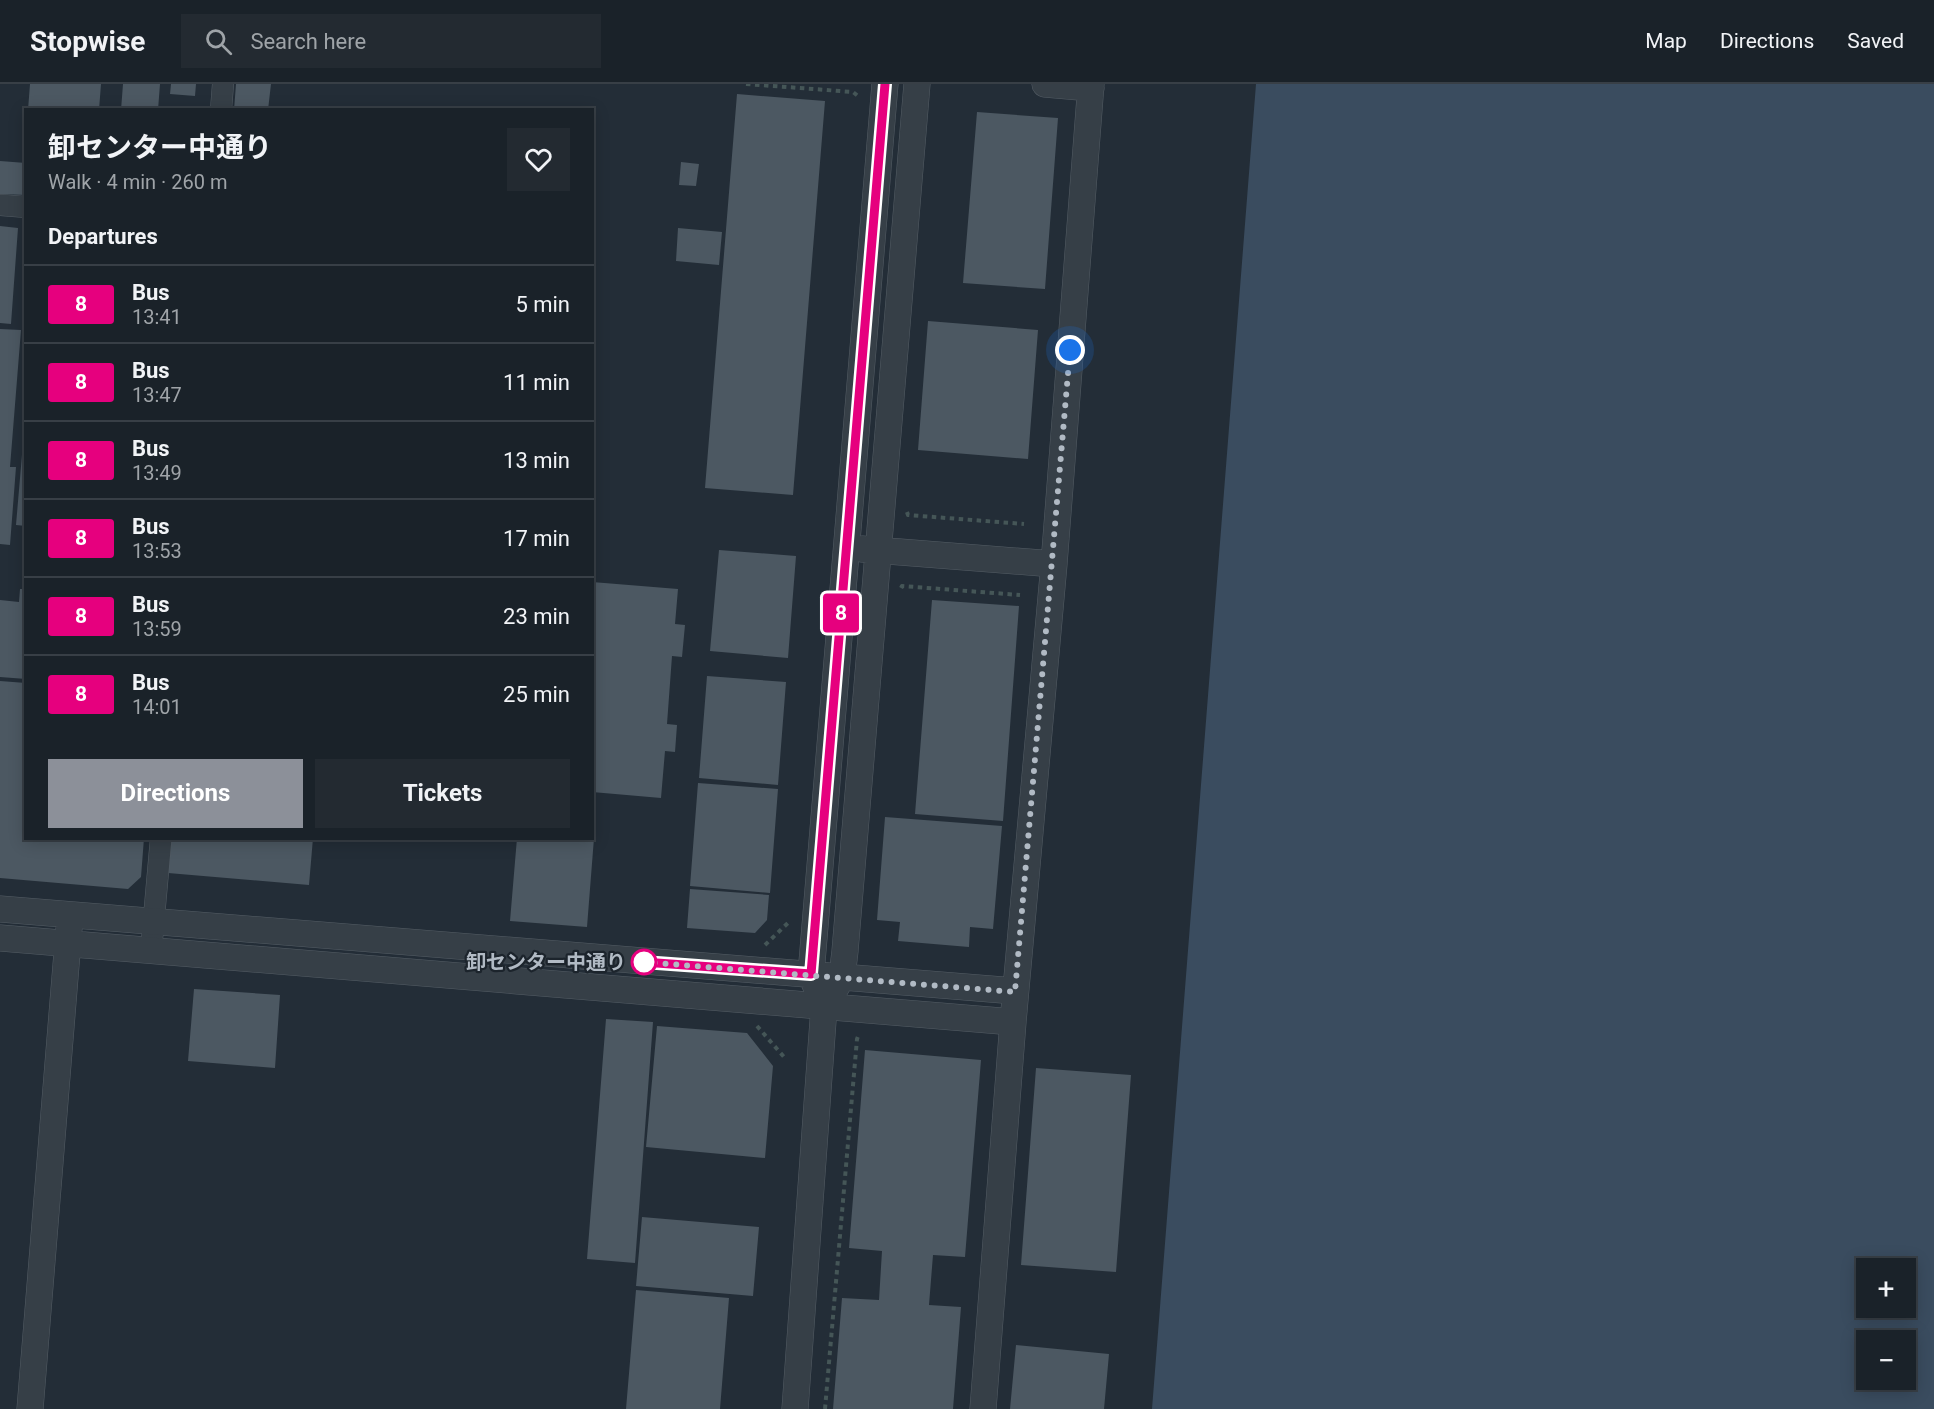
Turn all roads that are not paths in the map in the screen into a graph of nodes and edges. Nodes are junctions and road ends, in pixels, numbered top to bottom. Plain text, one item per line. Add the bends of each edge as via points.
1 (223, 84) edge
2 (885, 84) edge
3 (917, 84) edge
4 (1045, 84) edge
5 (1091, 86) edge
6 (221, 108) edge
7 (0, 205) edge
8 (24, 207) edge
9 (846, 548) junction
10 (878, 551) junction
11 (1054, 564) junction
12 (161, 840) edge
13 (0, 909) edge
14 (71, 915) junction
15 (154, 922) junction
16 (0, 938) edge
17 (68, 943) junction
18 (151, 951) junction
19 (811, 974) junction
20 (842, 977) junction
21 (1015, 992) junction
22 (824, 1007) junction
23 (1013, 1022) junction
24 (30, 1409) edge
25 (795, 1409) edge
26 (984, 1409) edge

1 - 6 street
2 - 9 street
3 - 10 street
4 - 5 street
5 - 11 street
7 - 8 street
9 - 10 street
9 - 19 street
10 - 11 street
10 - 20 street
11 - 21 street
12 - 15 street
13 - 14 street
14 - 15 street
14 - 17 street
15 - 18 street
15 - 19 street
16 - 17 street
17 - 18 street
17 - 24 street
18 - 22 street
19 - 20 street
19 - 22 street
20 - 21 street
20 - 22 street
21 - 23 street
22 - 23 street
22 - 25 street
23 - 26 street

